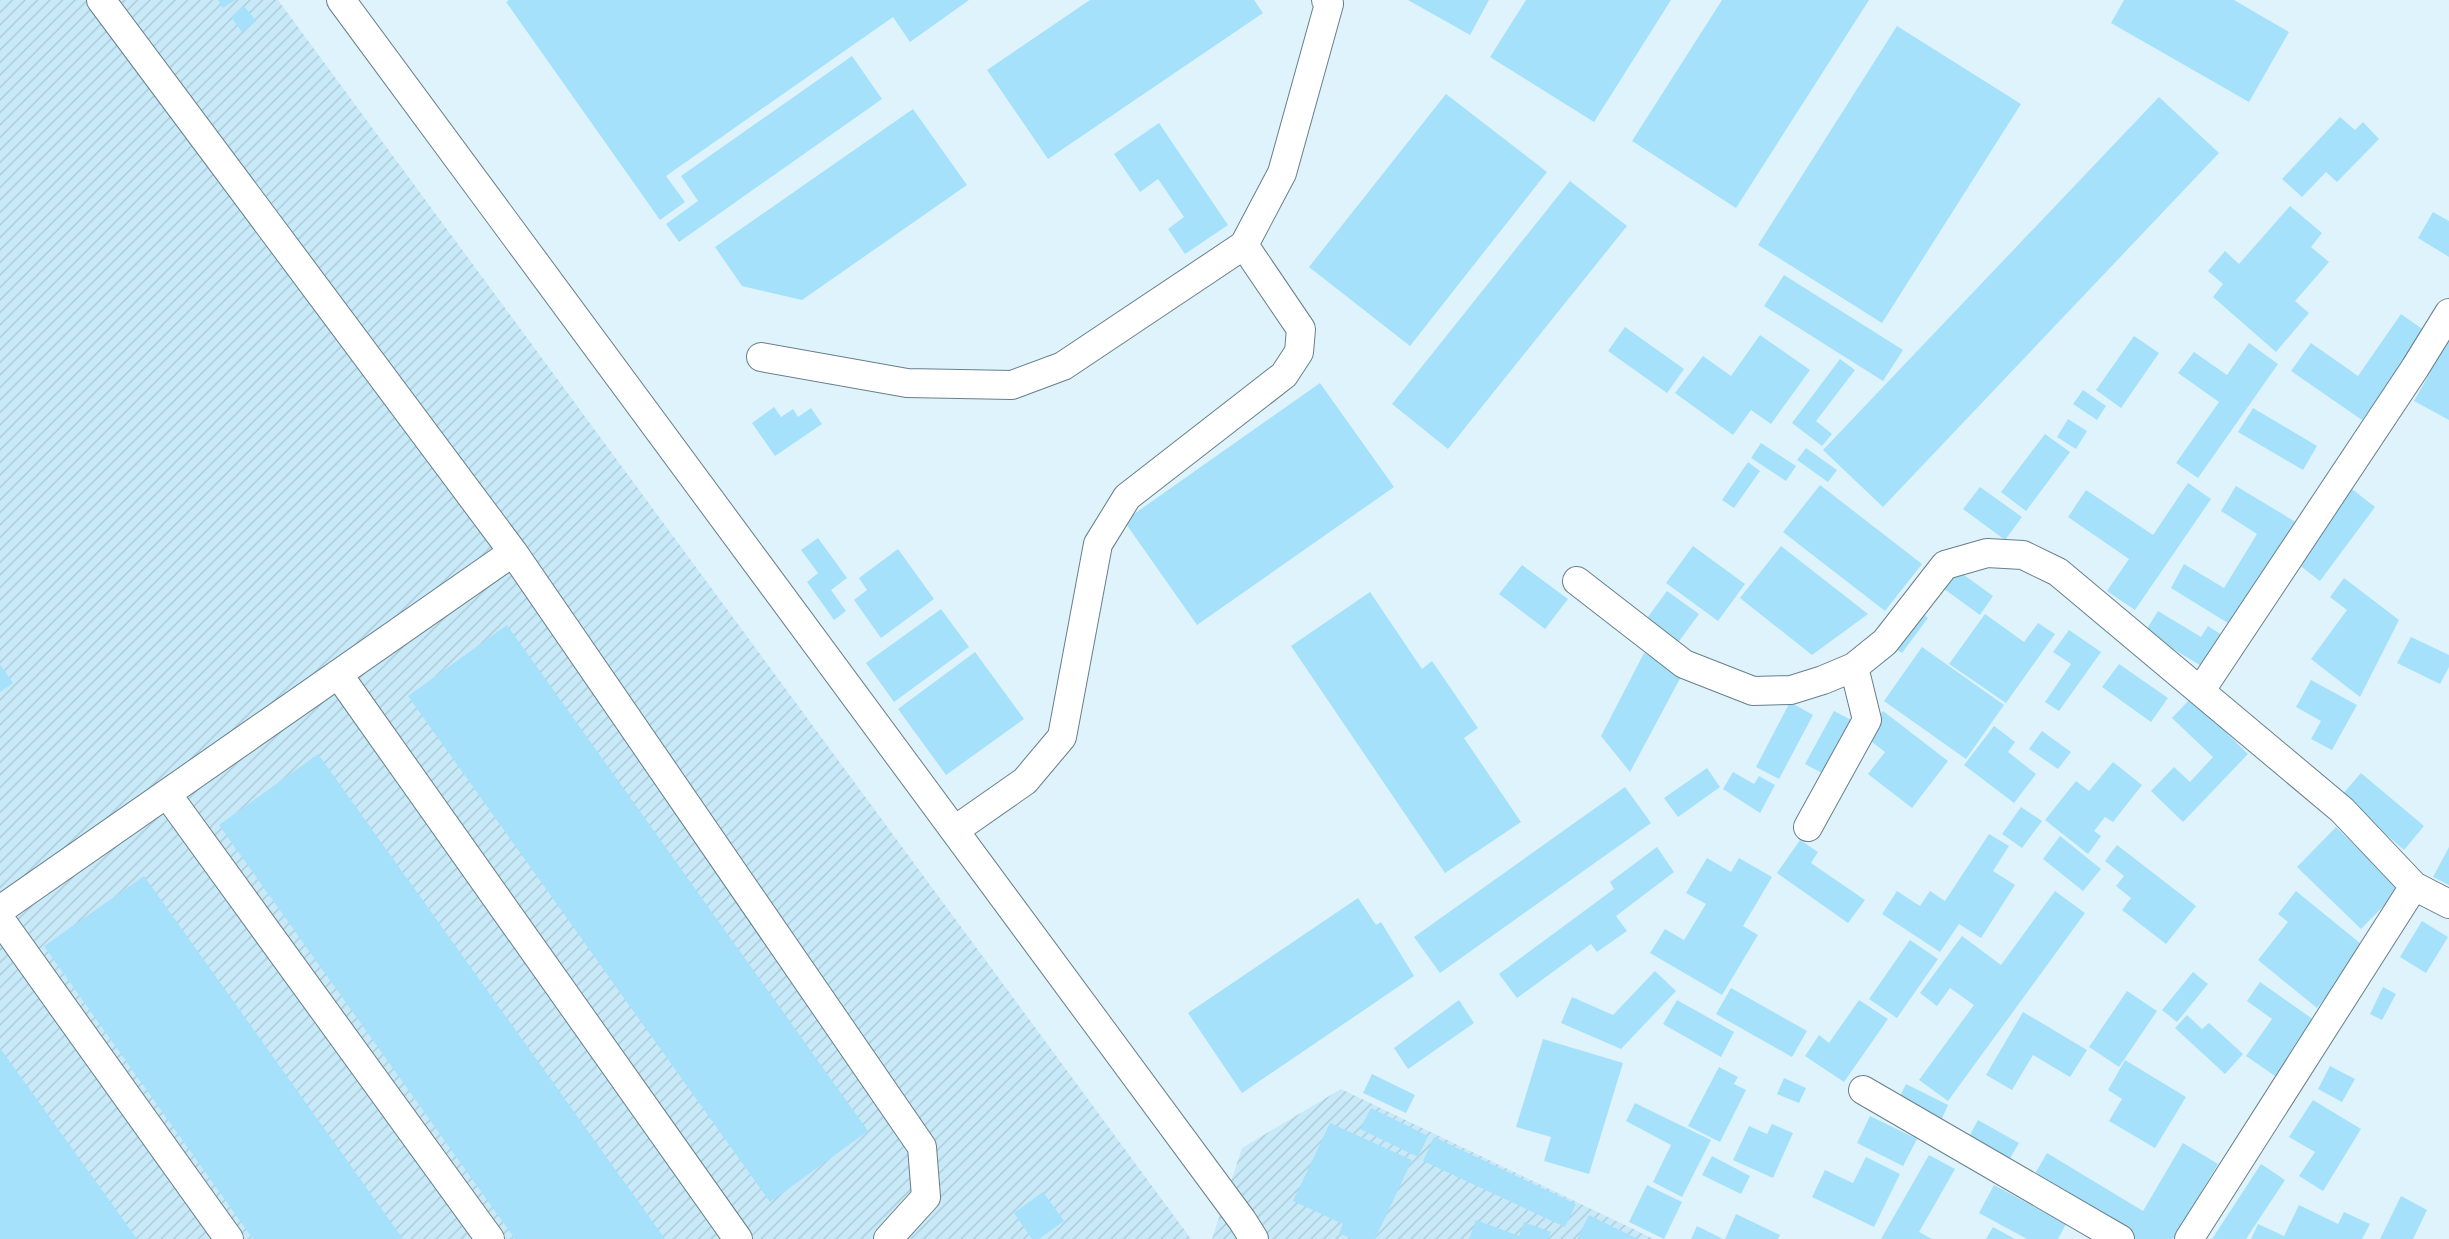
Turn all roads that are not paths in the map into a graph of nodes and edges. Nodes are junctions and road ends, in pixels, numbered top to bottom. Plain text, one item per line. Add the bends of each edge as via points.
1 (101, 0) edge
2 (341, 0) edge
3 (1326, 0) edge
4 (1244, 245) junction
5 (2449, 313) edge
6 (761, 357) dead end
7 (513, 552) junction
8 (1576, 582) dead end
9 (1854, 667) junction
10 (338, 674) junction
11 (2201, 690) junction
12 (167, 794) junction
13 (1808, 827) dead end
14 (955, 830) junction
15 (2414, 886) junction
16 (2449, 904) edge
17 (0, 910) edge
18 (0, 919) edge
19 (1863, 1090) dead end
20 (229, 1239) edge
21 (490, 1239) edge
22 (738, 1239) edge
23 (888, 1239) edge
24 (1254, 1239) edge
25 (2120, 1239) edge
26 (2189, 1239) edge

1 - 7 street
2 - 14 street
3 - 4 street via 1329,4 1282,173
4 - 6 street via 1063,366 1012,386 908,383
4 - 14 street via 1301,329 1299,352 1284,375 1127,497 1098,544 1062,737 1025,780
5 - 11 street
7 - 10 street
7 - 23 street via 922,1147 926,1197
8 - 9 street via 1684,664 1753,691 1791,690
9 - 11 street via 1885,642 1945,565 1987,552 2023,555 2058,572
9 - 13 street via 1867,720
10 - 12 street
10 - 22 street
11 - 15 street via 2342,810
12 - 17 street
12 - 21 street
14 - 24 street
15 - 16 street
15 - 26 street
18 - 20 street
19 - 25 street

